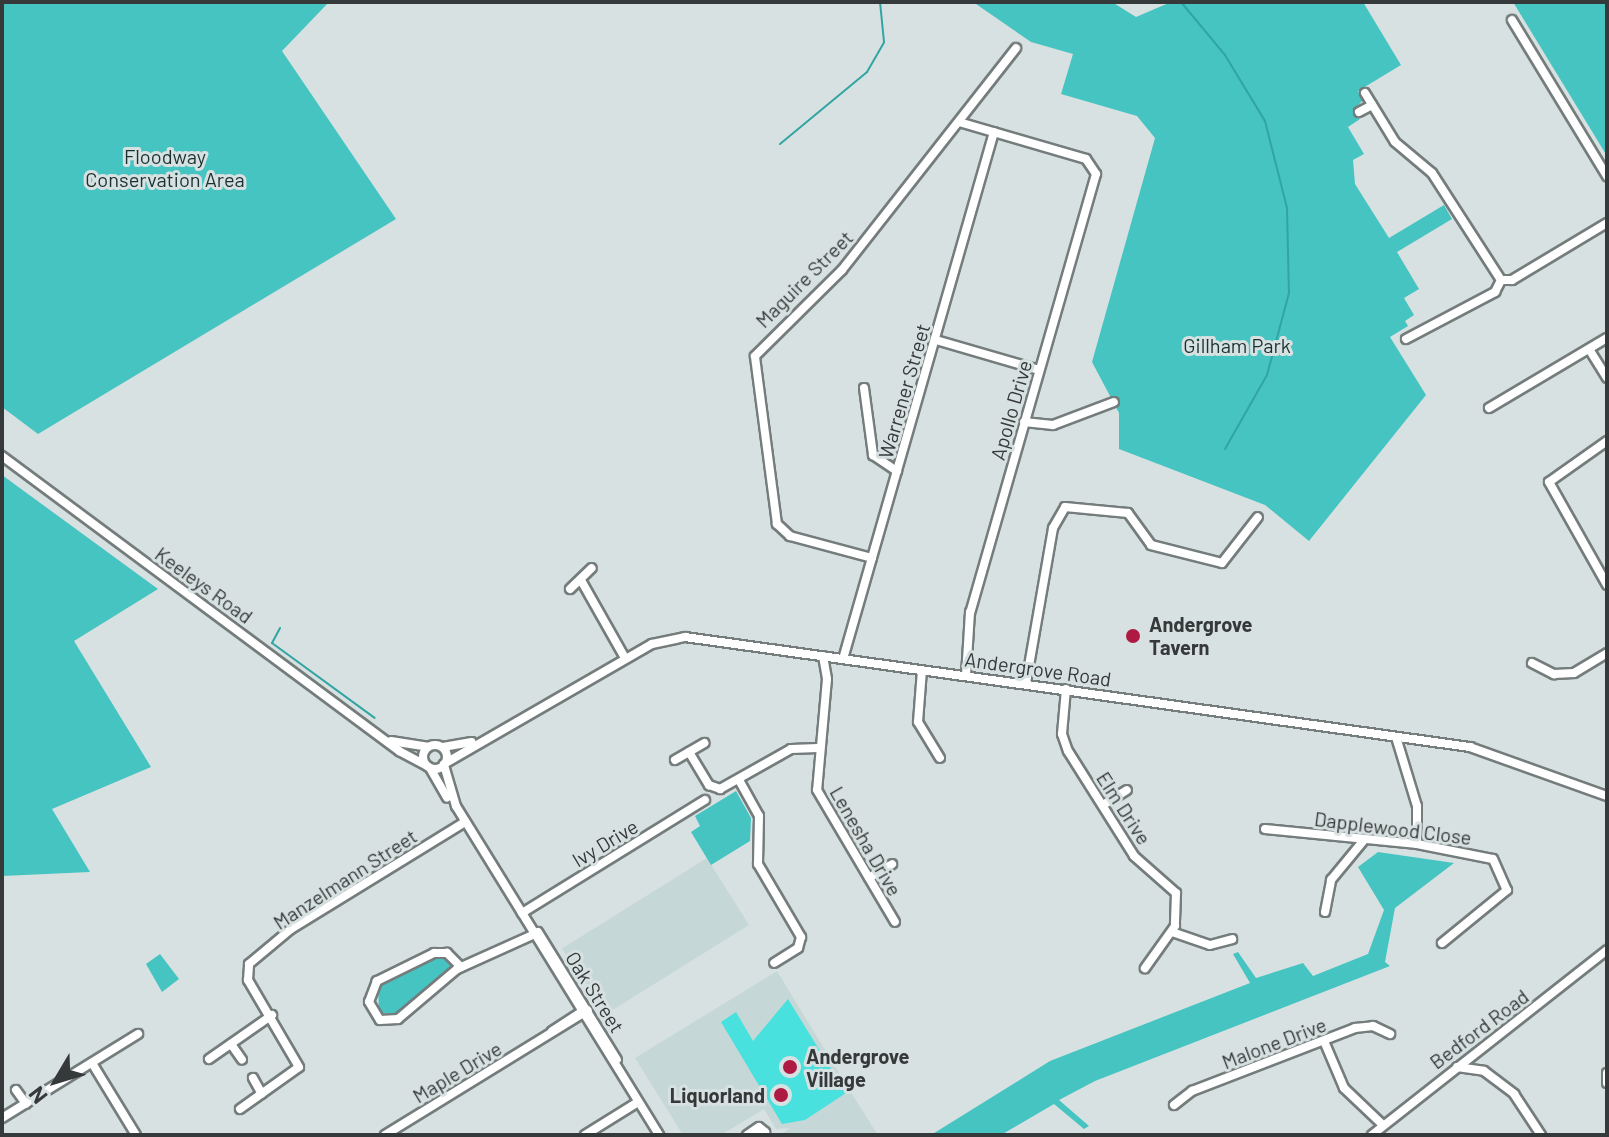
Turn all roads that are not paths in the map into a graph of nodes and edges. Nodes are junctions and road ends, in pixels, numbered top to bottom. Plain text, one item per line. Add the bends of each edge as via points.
1 (1512, 20) dead end
2 (1016, 48) dead end
3 (1365, 93) dead end
4 (1372, 105) junction
5 (1359, 112) dead end
6 (959, 122) junction
7 (994, 132) junction
8 (1102, 161) dead end
9 (1093, 167) junction
10 (1607, 176) edge
11 (1607, 223) edge
12 (1501, 280) junction
13 (1607, 338) edge
14 (1406, 339) dead end
15 (936, 340) junction
16 (1589, 349) junction
17 (1039, 370) junction
18 (1607, 378) edge
19 (864, 388) dead end
20 (1114, 402) dead end
21 (1489, 408) dead end
22 (1024, 422) junction
23 (1607, 441) edge
24 (2, 456) edge
25 (897, 471) junction
26 (1258, 517) dead end
27 (872, 558) junction
28 (592, 568) dead end
29 (582, 582) junction
30 (1607, 585) edge
31 (570, 589) dead end
32 (1607, 653) edge
33 (823, 656) junction
34 (625, 658) junction
35 (841, 659) junction
36 (1532, 663) dead end
37 (922, 670) junction
38 (966, 675) junction
39 (827, 679) junction
40 (1026, 683) junction
41 (1066, 689) junction
42 (1396, 737) junction
43 (387, 739) junction
44 (481, 740) junction
45 (704, 743) dead end
46 (438, 745) junction
47 (428, 747) junction
48 (818, 748) junction
49 (689, 752) junction
50 (940, 758) dead end
51 (675, 760) dead end
52 (444, 764) junction
53 (428, 766) junction
54 (739, 780) junction
55 (1127, 790) dead end
56 (1607, 796) edge
57 (705, 800) dead end
58 (1103, 805) junction
59 (456, 806) junction
60 (465, 822) junction
61 (1265, 829) dead end
62 (1364, 840) junction
63 (1417, 844) junction
64 (892, 864) dead end
65 (869, 878) junction
66 (1325, 912) dead end
67 (522, 913) junction
68 (895, 922) dead end
69 (1172, 932) junction
70 (536, 934) junction
71 (1232, 939) dead end
72 (1442, 943) dead end
73 (1607, 950) edge
74 (774, 963) dead end
75 (461, 967) junction
76 (1145, 968) dead end
77 (584, 1013) junction
78 (272, 1015) junction
79 (138, 1034) dead end
80 (1390, 1034) dead end
81 (1324, 1041) junction
82 (231, 1044) junction
83 (1479, 1049) junction
84 (209, 1059) dead end
85 (242, 1060) dead end
86 (92, 1063) junction
87 (1455, 1067) junction
88 (1484, 1071) junction
89 (1607, 1073) edge
90 (253, 1078) dead end
91 (1607, 1083) edge
92 (16, 1090) dead end
93 (262, 1094) junction
94 (638, 1102) junction
95 (26, 1104) junction
96 (1174, 1105) dead end
97 (240, 1109) dead end
98 (2, 1118) edge
99 (1382, 1124) junction
100 (761, 1131) edge
101 (136, 1135) edge
102 (385, 1135) edge
103 (585, 1135) edge
104 (659, 1135) edge
105 (747, 1135) edge
106 (1372, 1135) edge
107 (1541, 1135) edge

1 - 10 street
2 - 6 street, Maguire Street
3 - 4 street
4 - 5 street
4 - 12 street via 1395,142 1432,173
6 - 7 street
6 - 27 street, Maguire Street via 842,270 755,356 777,524 790,536
7 - 9 street via 1086,159
7 - 15 street, Warrener Street
8 - 9 street
9 - 17 street, Apollo Drive
11 - 12 street via 1512,280
12 - 14 street via 1495,292
13 - 16 street
15 - 17 street
15 - 25 street, Warrener Street
16 - 18 street
16 - 21 street
17 - 22 street, Apollo Drive
19 - 25 street via 873,455
20 - 22 street via 1053,425
22 - 38 street, Apollo Drive via 970,612
23 - 30 street via 1549,482
24 - 43 street, Keeleys Road
25 - 27 street, Warrener Street
26 - 40 street via 1222,563 1151,545 1128,513 1065,507 1053,528
27 - 35 street, Warrener Street
28 - 29 street
29 - 31 street
29 - 34 street
32 - 36 street via 1574,673 1554,674
33 - 34 street, Andergrove Road via 681,637
33 - 35 street, Andergrove Road
33 - 39 street, Lenesha Drive
34 - 44 street, Andergrove Road
35 - 37 street, Andergrove Road
35 - 39 street, Lenesha Drive
37 - 38 street, Andergrove Road
37 - 50 street via 918,722
38 - 40 street, Andergrove Road
39 - 48 street, Lenesha Drive
40 - 41 street, Andergrove Road
41 - 42 street, Andergrove Road
41 - 58 street, Elm Drive via 1062,734
42 - 56 street, Andergrove Road via 1489,753
42 - 63 street via 1417,806
43 - 47 street, Keeleys Road via 409,749
43 - 53 street, Keeleys Road
44 - 46 street, Andergrove Road
44 - 52 street, Andergrove Road
45 - 49 street
46 - 47 street, Andergrove Road
46 - 52 street, Oak Street via 446,752
47 - 53 street
48 - 54 street via 791,749
48 - 65 street, Lenesha Drive via 818,794
49 - 51 street
49 - 54 street via 712,787
52 - 53 street
52 - 59 street, Oak Street
53 - 59 street, Oak Street
54 - 74 street via 759,816 758,864 801,937 798,948
55 - 58 street
57 - 67 street, Ivy Drive
58 - 69 street, Elm Drive via 1134,856 1176,893
59 - 60 street, Oak Street
60 - 67 street, Oak Street
60 - 78 street, Manzelmann Street via 291,929 247,970
61 - 62 street, Dapplewood Close
62 - 63 street, Dapplewood Close
62 - 66 street via 1331,880
63 - 72 street, Dapplewood Close via 1485,855 1507,882 1501,898
64 - 65 street
65 - 68 street, Lenesha Drive
67 - 70 street, Oak Street
69 - 71 street via 1210,945
69 - 76 street
70 - 75 street
70 - 77 street, Oak Street
73 - 83 street, Bedford Road
75 - 75 street via 395,1020 377,1018 368,1000 377,981 434,953 447,953
77 - 94 street, Oak Street
77 - 102 street, Maple Drive
78 - 82 street
78 - 93 street via 299,1067
79 - 86 street
80 - 81 street, Malone Drive via 1366,1026
81 - 96 street, Malone Drive via 1192,1091
81 - 99 street via 1344,1088
82 - 84 street
82 - 85 street
83 - 87 street, Bedford Road
83 - 88 street
86 - 95 street
86 - 101 street
87 - 88 street
87 - 99 street, Bedford Road
88 - 107 street via 1514,1094
89 - 91 street
90 - 93 street
92 - 95 street
93 - 97 street
94 - 103 street
94 - 104 street, Oak Street
95 - 98 street
99 - 106 street, Bedford Road
100 - 105 street

